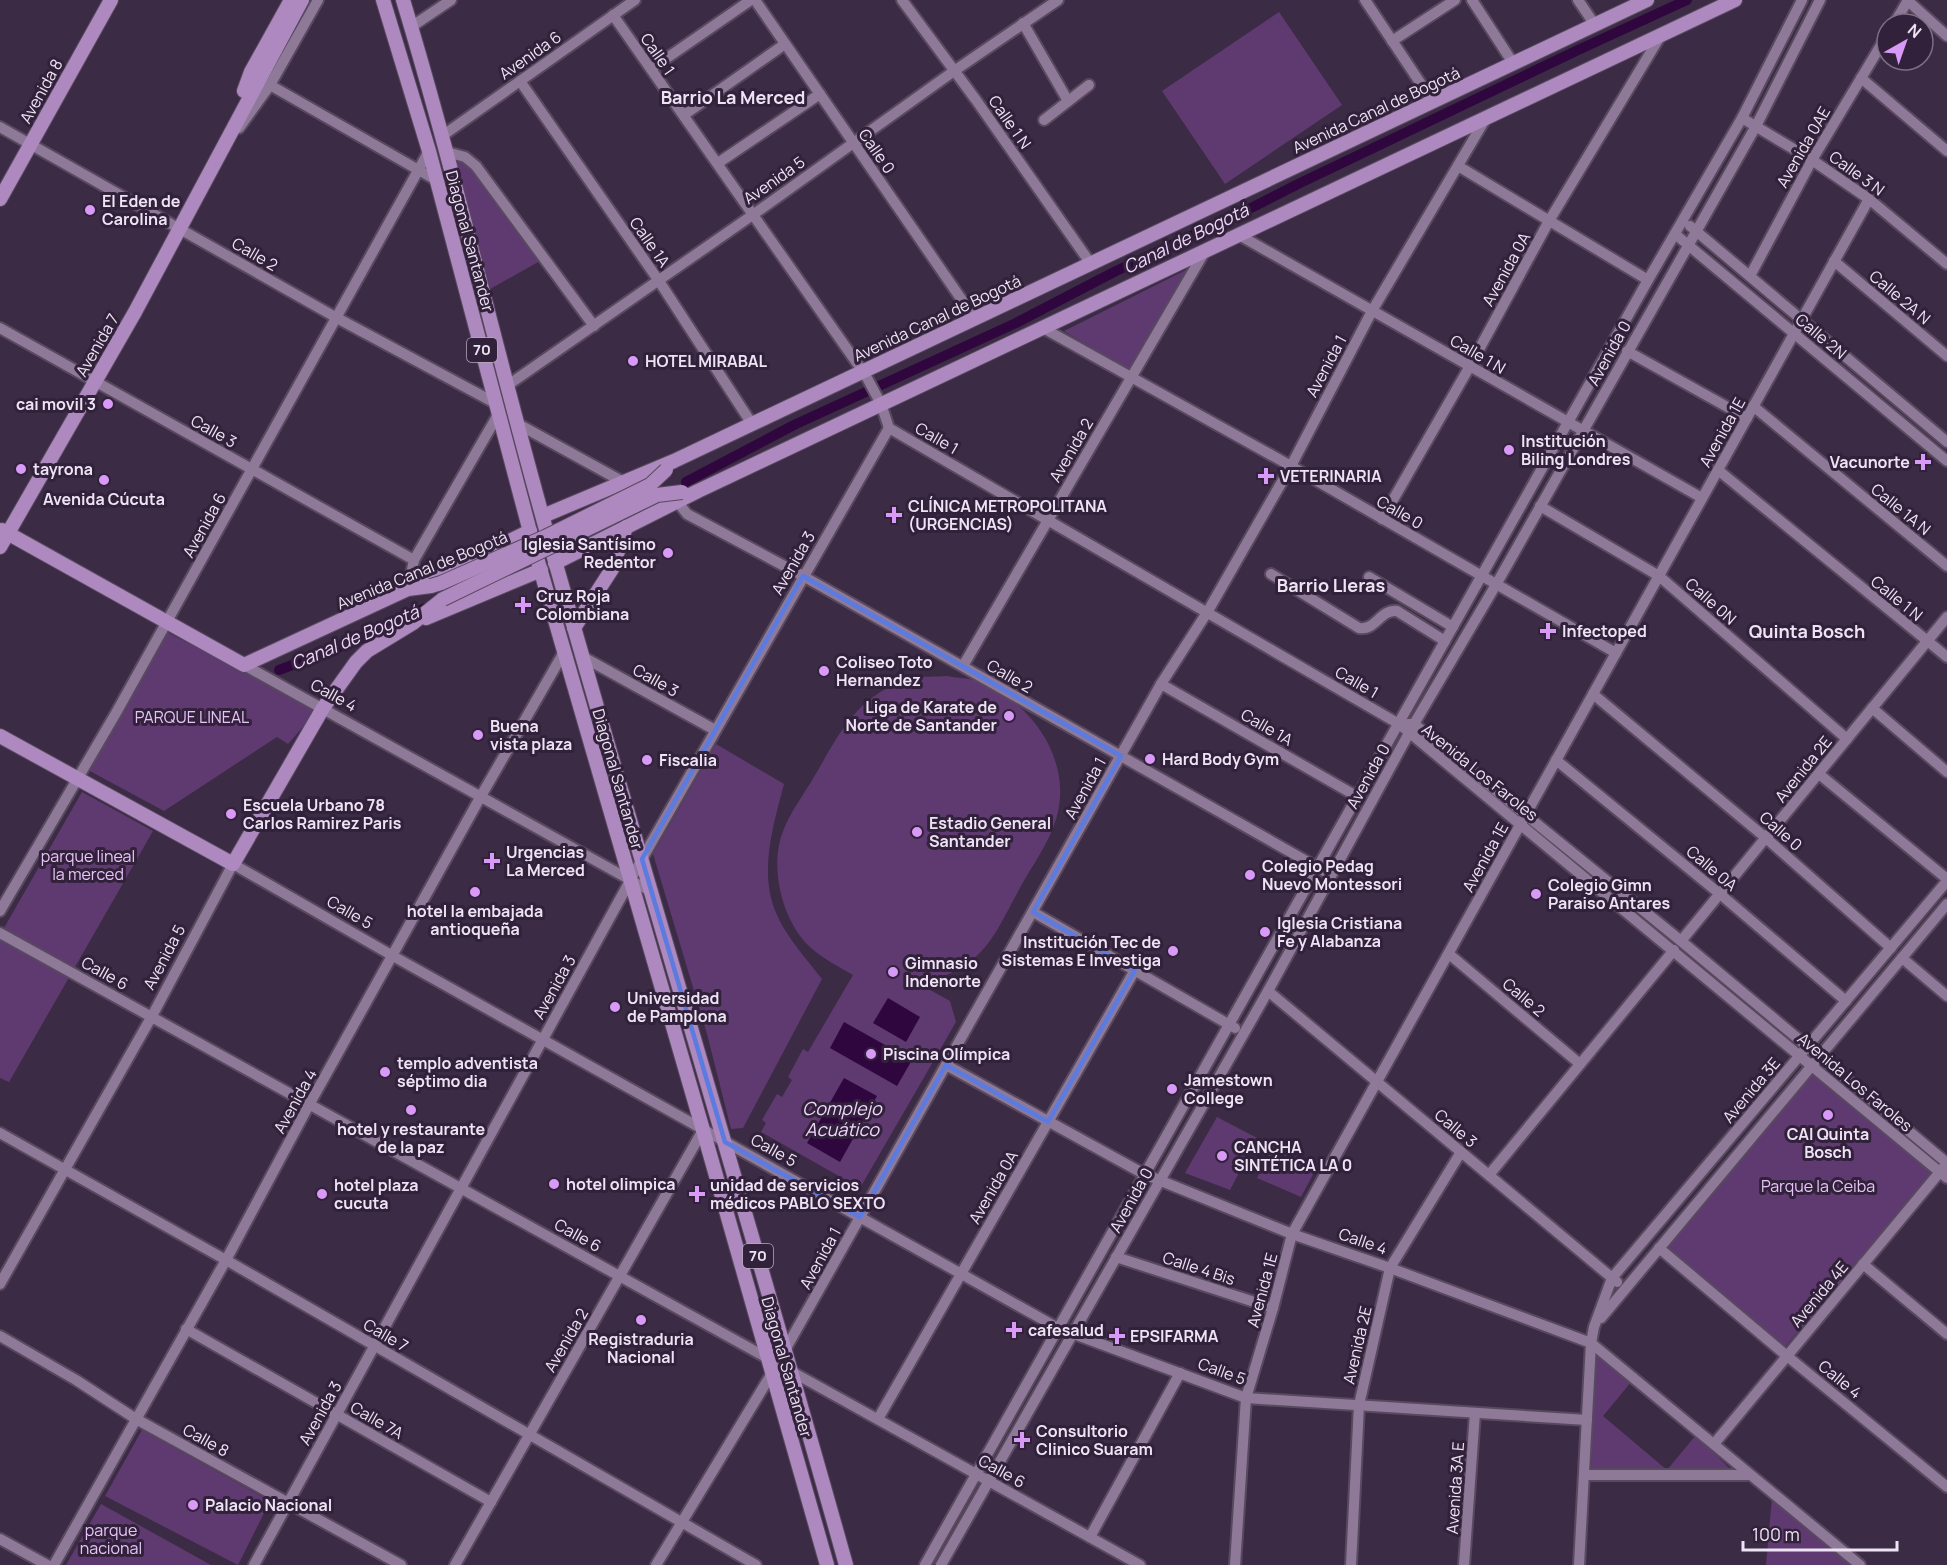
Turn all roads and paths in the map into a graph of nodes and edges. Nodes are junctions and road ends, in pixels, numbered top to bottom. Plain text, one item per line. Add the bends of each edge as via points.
1 (111, 0) edge
2 (291, 0) edge
3 (302, 0) edge
4 (318, 0) edge
5 (383, 0) edge
6 (403, 0) edge
7 (451, 0) edge
8 (635, 0) edge
9 (753, 0) edge
10 (902, 0) edge
11 (1036, 0) edge
12 (1058, 0) edge
13 (1365, 0) edge
14 (1455, 0) edge
15 (1472, 0) edge
16 (1578, 0) edge
17 (1647, 0) edge
18 (1735, 0) edge
19 (1802, 0) edge
20 (1820, 0) edge
21 (1907, 1) edge
22 (1043, 10) junction
23 (613, 15) junction
24 (1023, 24) junction
25 (1595, 25) junction
26 (411, 27) junction
27 (1661, 35) junction
28 (1947, 36) edge
29 (1392, 41) junction
30 (785, 44) junction
31 (1875, 55) edge
32 (1513, 63) junction
33 (651, 69) junction
34 (954, 70) junction
35 (1861, 78) junction
36 (520, 81) junction
37 (270, 85) junction
38 (1089, 85) dead end
39 (820, 94) junction
40 (1068, 101) junction
41 (1433, 102) junction
42 (684, 115) junction
43 (1486, 118) junction
44 (1742, 118) junction
45 (1044, 120) dead end
46 (1756, 126) junction
47 (0, 128) edge
48 (442, 136) junction
49 (854, 143) junction
50 (30, 145) junction
51 (429, 151) junction
52 (1947, 151) edge
53 (447, 152) junction
54 (218, 158) junction
55 (1812, 159) junction
56 (718, 163) junction
57 (1458, 166) junction
58 (419, 170) junction
59 (436, 180) junction
60 (0, 199) edge
61 (1869, 199) junction
62 (754, 214) junction
63 (1683, 220) junction
64 (1550, 221) junction
65 (181, 229) junction
66 (1696, 231) junction
67 (1675, 234) junction
68 (1239, 235) junction
69 (1688, 244) junction
70 (1206, 250) junction
71 (1834, 261) junction
72 (1091, 264) junction
73 (1947, 264) edge
74 (1750, 276) junction
75 (1648, 280) junction
76 (658, 281) junction
77 (1372, 311) junction
78 (337, 318) junction
79 (975, 318) junction
80 (1802, 320) junction
81 (594, 326) junction
82 (0, 328) edge
83 (1042, 328) junction
84 (1794, 333) junction
85 (1627, 351) junction
86 (1947, 356) edge
87 (1470, 366) junction
88 (864, 374) junction
89 (1131, 378) junction
90 (95, 381) junction
91 (508, 385) junction
92 (879, 401) junction
93 (1753, 406) junction
94 (498, 409) junction
95 (1747, 418) junction
96 (1568, 423) junction
97 (518, 424) junction
98 (752, 424) junction
99 (889, 428) junction
100 (1583, 430) junction
101 (1947, 442) edge
102 (1947, 460) edge
103 (670, 466) junction
104 (1291, 466) junction
105 (252, 469) junction
106 (1718, 470) junction
107 (625, 483) junction
108 (679, 496) junction
109 (1702, 498) junction
110 (1540, 506) junction
111 (543, 516) junction
112 (1048, 519) junction
113 (1382, 519) junction
114 (626, 527) junction
115 (530, 531) junction
116 (4, 532) edge
117 (0, 547) edge
118 (414, 560) junction
119 (555, 563) junction
120 (1947, 566) edge
121 (540, 570) junction
122 (1271, 574) dead end
123 (803, 576) junction
124 (1482, 576) junction
125 (1659, 576) junction
126 (1370, 577) dead end
127 (1497, 584) junction
128 (408, 590) junction
129 (1208, 611) junction
130 (1947, 617) edge
131 (167, 622) junction
132 (413, 623) junction
133 (1453, 627) junction
134 (574, 628) junction
135 (1445, 640) junction
136 (1927, 641) junction
137 (367, 651) joint
138 (564, 652) junction
139 (1616, 653) junction
140 (583, 657) junction
141 (1947, 657) edge
142 (244, 665) junction
143 (963, 666) junction
144 (1161, 684) junction
145 (1593, 694) junction
146 (323, 708) junction
147 (1872, 708) junction
148 (1399, 724) junction
149 (1411, 728) junction
150 (715, 729) junction
151 (0, 736) edge
152 (1847, 739) junction
153 (1120, 756) junction
154 (1556, 760) junction
155 (1947, 772) edge
156 (1819, 774) junction
157 (78, 778) junction
158 (481, 796) junction
159 (1358, 796) junction
160 (1523, 820) junction
161 (1766, 838) junction
162 (642, 859) junction
163 (233, 864) junction
164 (1318, 867) junction
165 (1331, 875) junction
166 (631, 879) junction
167 (1947, 880) edge
168 (652, 892) junction
169 (1720, 894) junction
170 (1947, 904) edge
171 (0, 911) edge
172 (1033, 912) junction
173 (0, 933) edge
174 (1678, 945) junction
175 (1891, 948) junction
176 (1449, 954) junction
177 (393, 956) junction
178 (1902, 958) junction
179 (1135, 970) junction
180 (1268, 991) junction
181 (1947, 996) edge
182 (1846, 1001) junction
183 (152, 1016) junction
184 (1229, 1025) junction
185 (1244, 1033) junction
186 (543, 1039) junction
187 (1804, 1051) junction
188 (1816, 1061) junction
189 (1580, 1064) junction
190 (946, 1065) junction
191 (1377, 1082) junction
192 (309, 1105) junction
193 (1048, 1122) junction
194 (704, 1130) junction
195 (0, 1133) edge
196 (725, 1142) junction
197 (1461, 1152) junction
198 (1945, 1169) edge
199 (65, 1170) junction
200 (1144, 1174) junction
201 (1489, 1175) junction
202 (1159, 1180) junction
203 (461, 1187) junction
204 (860, 1216) junction
205 (1292, 1234) junction
206 (1659, 1248) junction
207 (1116, 1257) junction
208 (226, 1260) junction
209 (1863, 1264) junction
210 (1390, 1268) junction
211 (961, 1274) junction
212 (620, 1276) junction
213 (1612, 1278) junction
214 (0, 1284) edge
215 (1624, 1288) junction
216 (1273, 1308) junction
217 (1594, 1327) junction
218 (1058, 1328) junction
219 (186, 1329) junction
220 (1073, 1334) junction
221 (1947, 1334) edge
222 (0, 1336) edge
223 (1591, 1343) junction
224 (374, 1346) junction
225 (786, 1349) junction
226 (1787, 1356) junction
227 (772, 1365) junction
228 (791, 1371) junction
229 (1180, 1373) junction
230 (1245, 1398) junction
231 (1359, 1405) junction
232 (1475, 1413) junction
233 (336, 1415) junction
234 (136, 1419) junction
235 (878, 1419) junction
236 (1587, 1420) junction
237 (529, 1435) junction
238 (1714, 1444) junction
239 (977, 1474) junction
240 (1584, 1475) junction
241 (1750, 1476) junction
242 (989, 1481) junction
243 (1947, 1488) edge
244 (491, 1502) junction
245 (288, 1503) junction
246 (681, 1522) junction
247 (1090, 1537) junction
248 (0, 1539) edge
249 (47, 1565) edge
250 (54, 1565) edge
251 (254, 1565) edge
252 (401, 1565) edge
253 (456, 1565) edge
254 (656, 1565) edge
255 (756, 1565) edge
256 (827, 1565) edge
257 (846, 1565) edge
258 (925, 1565) edge
259 (940, 1565) edge
260 (1140, 1565) edge
261 (1235, 1565) edge
262 (1351, 1565) edge
263 (1464, 1565) edge
264 (1579, 1565) edge
265 (1860, 1565) edge

1 - 50 main road, Avenida 8
2 - 54 main road via 251,72
3 - 54 main road, Avenida 7
4 - 37 street, Avenida 7
5 - 51 main road, Diagonal Santander / 70
6 - 26 main road, Diagonal Santander / 70
7 - 26 street
8 - 23 street, Avenida 6
9 - 30 street, Calle 0
9 - 33 street
10 - 34 street, Calle 1 N
11 - 22 street
12 - 22 street, Avenida 5
13 - 29 street
14 - 29 street
15 - 32 street
16 - 25 street
17 - 25 main road, Avenida Canal de Bogotá
18 - 27 main road, Avenida Canal de Bogotá
19 - 44 street, Avenida 0
20 - 46 street, Avenida 0
21 - 28 street
22 - 24 street, Avenida 5
23 - 33 street, Calle 1
23 - 36 street, Avenida 6
24 - 34 street, Avenida 5
24 - 40 street
25 - 32 main road, Avenida Canal de Bogotá
26 - 48 main road, Diagonal Santander / 70
27 - 43 main road, Avenida Canal de Bogotá
27 - 64 street, Avenida 0A
29 - 41 street
30 - 39 street, Calle 0
30 - 42 street
31 - 35 street, Avenida 0AE
32 - 41 main road, Avenida Canal de Bogotá
33 - 42 street, Calle 1
34 - 49 street, Avenida 5
34 - 72 street, Calle 1 N
35 - 52 street
35 - 55 street, Avenida 0AE
36 - 48 street, Avenida 6
36 - 76 street, Calle 1A
37 - 54 street, Avenida 7
37 - 58 street
38 - 40 street
39 - 49 street, Calle 0
39 - 56 street
40 - 45 street
41 - 72 main road, Avenida Canal de Bogotá
42 - 56 street, Calle 1
43 - 57 street, Avenida 1
43 - 68 main road, Avenida Canal de Bogotá
44 - 46 street, Calle 3 N
44 - 63 street, Avenida 0
46 - 55 street, Calle 3 N
46 - 66 street, Avenida 0
47 - 50 street, Calle 2
48 - 53 main road, Diagonal Santander / 70
49 - 62 street, Avenida 5
49 - 79 street, Calle 0
50 - 60 main road, Avenida 8
50 - 65 street, Calle 2
51 - 58 street, Avenida 6
51 - 59 main road, Diagonal Santander / 70
53 - 81 street via 465,157 476,166
53 - 91 main road, Diagonal Santander / 70
54 - 65 main road, Avenida 7
55 - 61 street, Calle 3 N
55 - 74 street, Avenida 0AE
56 - 62 street, Calle 1
57 - 64 street
57 - 77 street, Avenida 1
58 - 59 street
58 - 78 street, Avenida 6
59 - 94 main road, Diagonal Santander / 70
61 - 71 street, Avenida 1E
61 - 73 street, Calle 3 N
62 - 76 street, Avenida 5
62 - 88 street, Calle 1
63 - 66 street, Calle 2N
63 - 67 street, Avenida 0
64 - 75 street
64 - 87 street, Avenida 0A
65 - 78 street, Calle 2
65 - 90 main road, Avenida 7
66 - 69 street, Avenida 0
66 - 74 street, Calle 2N
67 - 69 street, Calle 2N
67 - 75 street, Avenida 0
68 - 70 main road, Avenida Canal de Bogotá
68 - 77 street, Calle 1 N
69 - 84 street, Calle 2N
69 - 85 street, Avenida 0
70 - 83 main road, Avenida Canal de Bogotá
70 - 89 street, Avenida 2
71 - 80 street, Avenida 1E
71 - 86 street, Calle 2A N
72 - 79 main road, Avenida Canal de Bogotá
74 - 80 street, Calle 2N
75 - 96 street, Avenida 0
76 - 81 street, Avenida 5
76 - 98 street, Calle 1A
77 - 87 street, Calle 1 N
77 - 104 street, Avenida 1
78 - 94 street, Calle 2
78 - 105 street, Avenida 6
79 - 88 main road, Avenida Canal de Bogotá
80 - 84 street, Avenida 1E
80 - 101 street, Calle 2N
81 - 91 street, Avenida 5
82 - 90 street, Calle 3
83 - 89 street, Calle 0
83 - 92 main road, Avenida Canal de Bogotá
84 - 93 street, Avenida 1E
84 - 102 street, Calle 2N
85 - 95 street
85 - 100 street, Avenida 0
87 - 96 street, Calle 1 N
87 - 113 street, Avenida 0A
88 - 92 street, Calle 1
88 - 98 main road, Avenida Canal de Bogotá
89 - 104 street, Calle 0
89 - 112 street, Avenida 2
90 - 105 street, Calle 3
90 - 116 main road, Avenida 7
91 - 97 main road, Diagonal Santander / 70
92 - 99 street, Calle 1
92 - 108 main road, Avenida Canal de Bogotá via 698,491
93 - 95 street, Avenida 1E
93 - 120 street, Calle 1A N
94 - 115 main road, Diagonal Santander / 70
94 - 118 street
95 - 106 street, Avenida 1E
96 - 100 street, Calle 1 N
96 - 124 street, Avenida 0
97 - 107 street
97 - 111 main road, Diagonal Santander / 70
98 - 103 main road, Avenida Canal de Bogotá
99 - 112 street, Calle 1
99 - 123 street, Avenida 3
100 - 109 street, Calle 1 N
100 - 110 street, Avenida 0
103 - 107 main road
103 - 128 main road, Avenida Canal de Bogotá, bridge via 650,485 545,537 441,583
104 - 113 street, Calle 0
104 - 129 street, Avenida 1
105 - 118 street, Calle 3
105 - 131 street, Avenida 6
106 - 109 street, Avenida 1E
106 - 136 street, Calle 1 N
107 - 111 main road
108 - 114 main road
108 - 123 street, Calle 2 via 687,514
108 - 132 main road, Avenida Canal de Bogotá, bridge via 657,495 449,594
109 - 125 street, Avenida 1E
110 - 125 street, Calle 0N
110 - 127 street, Avenida 0
111 - 119 main road, Diagonal Santander / 70
112 - 129 street, Calle 1
112 - 143 street, Avenida 2
113 - 124 street, Calle 0
114 - 119 main road
114 - 134 main road via 612,569
115 - 121 main road, Diagonal Santander / 70
115 - 128 main road
116 - 117 main road, Avenida 7
116 - 131 main road, Calle 4
118 - 128 street
119 - 134 main road, Diagonal Santander / 70
121 - 132 main road
121 - 138 main road, Diagonal Santander / 70
122 - 135 street via 1359,628 1372,626 1390,610
123 - 143 street, Calle 2
123 - 150 street, Avenida 3
124 - 127 street, Calle 0
124 - 133 street, Avenida 0
125 - 139 street, Avenida 1E
125 - 152 street, Calle 0N
126 - 133 street
127 - 139 street, Calle 0
127 - 149 street, Avenida 0
128 - 142 main road, Avenida Canal de Bogotá
129 - 144 street, Avenida 1
129 - 148 street, Calle 1
130 - 136 street, Avenida 2E
131 - 142 main road, Calle 4
131 - 157 street, Avenida 6
132 - 137 main road, Avenida Canal de Bogotá
133 - 135 street, Avenida 0
134 - 140 main road, Diagonal Santander / 70
135 - 148 street, Avenida 0
136 - 141 street, Calle 1 N
136 - 147 street, Avenida 2E
137 - 146 main road, Avenida 5
138 - 158 street, Avenida 4
138 - 166 main road, Diagonal Santander / 70
139 - 145 street, Avenida 1E
140 - 150 street, Calle 3
140 - 162 main road, Diagonal Santander / 70
142 - 146 street, Calle 4
143 - 153 street, Calle 2
144 - 153 street, Avenida 1
144 - 159 street, Calle 1A
145 - 154 street, Avenida 1E
145 - 161 street, Calle 0
146 - 158 street, Calle 4
146 - 163 main road, Avenida 5
147 - 152 street, Avenida 2E
147 - 155 street
148 - 149 street, Avenida Los Faroles
148 - 159 street, Avenida 0
149 - 160 street, Avenida Los Faroles
149 - 165 street, Avenida 0
150 - 162 street, Avenida 3
151 - 157 main road, Calle 5
152 - 156 street, Avenida 2E
153 - 164 street, Calle 2
153 - 172 street, Avenida 1
154 - 160 street, Avenida 1E
154 - 169 street, Calle 0A
156 - 161 street, Avenida 2E
156 - 167 street
157 - 163 main road, Calle 5
157 - 171 street, Avenida 6
158 - 166 street, Calle 4
158 - 177 street, Avenida 4
159 - 164 street, Avenida 0
160 - 174 street, Avenida Los Faroles
160 - 176 street, Avenida 1E
161 - 169 street, Avenida 2E
161 - 175 street, Calle 0
162 - 166 street, Avenida 3
162 - 168 main road, Diagonal Santander / 70
163 - 177 street, Calle 5
163 - 183 street, Avenida 5
164 - 165 street, Calle 2
164 - 184 street, Avenida 0
165 - 180 street, Avenida 0
166 - 168 street, Calle 4
166 - 186 street, Avenida 3
166 - 194 main road, Diagonal Santander / 70
167 - 175 street, Avenida 3E
168 - 196 main road, Diagonal Santander / 70
169 - 174 street, Avenida 2E
169 - 182 street, Calle 0A
170 - 178 street, Avenida 3E
172 - 179 street
172 - 190 street, Avenida 1
173 - 183 street, Calle 6
174 - 187 street, Avenida Los Faroles
174 - 189 street, Avenida 2E
175 - 182 street, Avenida 3E
176 - 189 street, Calle 2
176 - 191 street, Avenida 1E
177 - 186 street, Calle 5
177 - 192 street, Avenida 4
178 - 181 street
178 - 188 street, Avenida 3E
179 - 184 street
179 - 193 street, Avenida 0A
180 - 185 street, Avenida 0
180 - 191 street, Calle 3
182 - 187 street, Avenida 3E
183 - 192 street, Calle 6
183 - 199 street, Avenida 5
184 - 185 street
184 - 200 street, Avenida 0
185 - 202 street, Avenida 0
186 - 194 street, Calle 5
186 - 203 street, Avenida 3
187 - 188 street, Avenida Los Faroles
187 - 213 street, Avenida 3E
188 - 198 street, Avenida Los Faroles
188 - 206 street, Avenida 3E
189 - 201 street, Avenida 2E
190 - 193 street, Calle 4
190 - 204 street, Avenida 1
191 - 197 street, Calle 3
191 - 205 street, Avenida 1E
192 - 203 street, Calle 6
192 - 208 street, Avenida 4
193 - 200 street, Calle 4
193 - 211 street, Avenida 0A
194 - 196 street, Calle 5
194 - 212 street, Avenida 2
194 - 227 main road, Diagonal Santander / 70
195 - 199 street, Calle 7
196 - 204 street, Calle 5
196 - 225 main road, Diagonal Santander / 70
197 - 201 street, Calle 3
197 - 210 street, Avenida 2E
198 - 209 street, Avenida 4E
199 - 208 street, Calle 7
199 - 214 street, Avenida 5
200 - 202 street, Calle 4
200 - 218 street, Avenida 0
201 - 213 street, Calle 3
202 - 205 street, Calle 4
202 - 207 street, Avenida 0
203 - 212 street, Calle 6
203 - 224 street, Avenida 3
204 - 211 street, Calle 5
204 - 225 street, Avenida 1
205 - 210 street, Calle 4
205 - 216 street, Avenida 1E
206 - 215 street, Avenida 3E
206 - 226 street, Calle 4
207 - 216 street, Calle 4 Bis
207 - 220 street, Avenida 0
208 - 219 street, Avenida 4
208 - 224 street, Calle 7
209 - 221 street
209 - 226 street, Avenida 4E
210 - 223 street, Calle 4
210 - 231 street, Avenida 2E
211 - 218 street, Calle 5
211 - 235 street, Avenida 0A
212 - 227 street, Calle 6
212 - 237 street, Avenida 2
213 - 215 street, Calle 3
213 - 217 street, Avenida 3E
215 - 217 street, Avenida 3E
216 - 230 street, Avenida 1E
217 - 223 street, Avenida 3E
218 - 220 street, Calle 5
218 - 239 street, Avenida 0
219 - 233 street, Calle 7A
219 - 234 street, Avenida 4
220 - 229 street, Calle 5
220 - 242 street, Avenida 0
222 - 234 street, Calle 8
223 - 236 street, Avenida 3E
223 - 238 street, Calle 4
224 - 233 street, Avenida 3
224 - 237 street, Calle 7
225 - 227 street, Avenida 1
225 - 228 main road, Diagonal Santander / 70
226 - 238 street, Avenida 4E
226 - 243 street, Calle 4
227 - 228 street, Calle 6
227 - 246 street, Avenida 1
227 - 256 main road, Diagonal Santander / 70
228 - 235 street, Calle 6
228 - 257 main road, Diagonal Santander / 70
229 - 230 street, Calle 5
229 - 247 street
230 - 231 street, Calle 5
230 - 261 street, Avenida 1E
231 - 232 street, Calle 5
231 - 262 street, Avenida 2E
232 - 236 street, Calle 5
232 - 263 street, Avenida 3A E
233 - 244 street, Calle 7A
233 - 245 street, Avenida 3
234 - 245 street, Calle 8
234 - 250 street, Avenida 4
235 - 239 street, Calle 6
236 - 240 street, Avenida 3E
237 - 244 street, Avenida 2
237 - 246 street, Calle 7
238 - 241 street, Calle 4
239 - 242 street, Calle 6
239 - 258 street, Avenida 0
240 - 241 street
240 - 264 street, Avenida 3E
241 - 265 street, Calle 4
242 - 247 street, Calle 6
242 - 259 street, Avenida 0
244 - 253 street, Avenida 2
245 - 251 street, Avenida 3
245 - 252 street, Calle 8
246 - 254 street, Avenida 1
246 - 255 street, Calle 7
247 - 260 street, Calle 6
248 - 249 street

